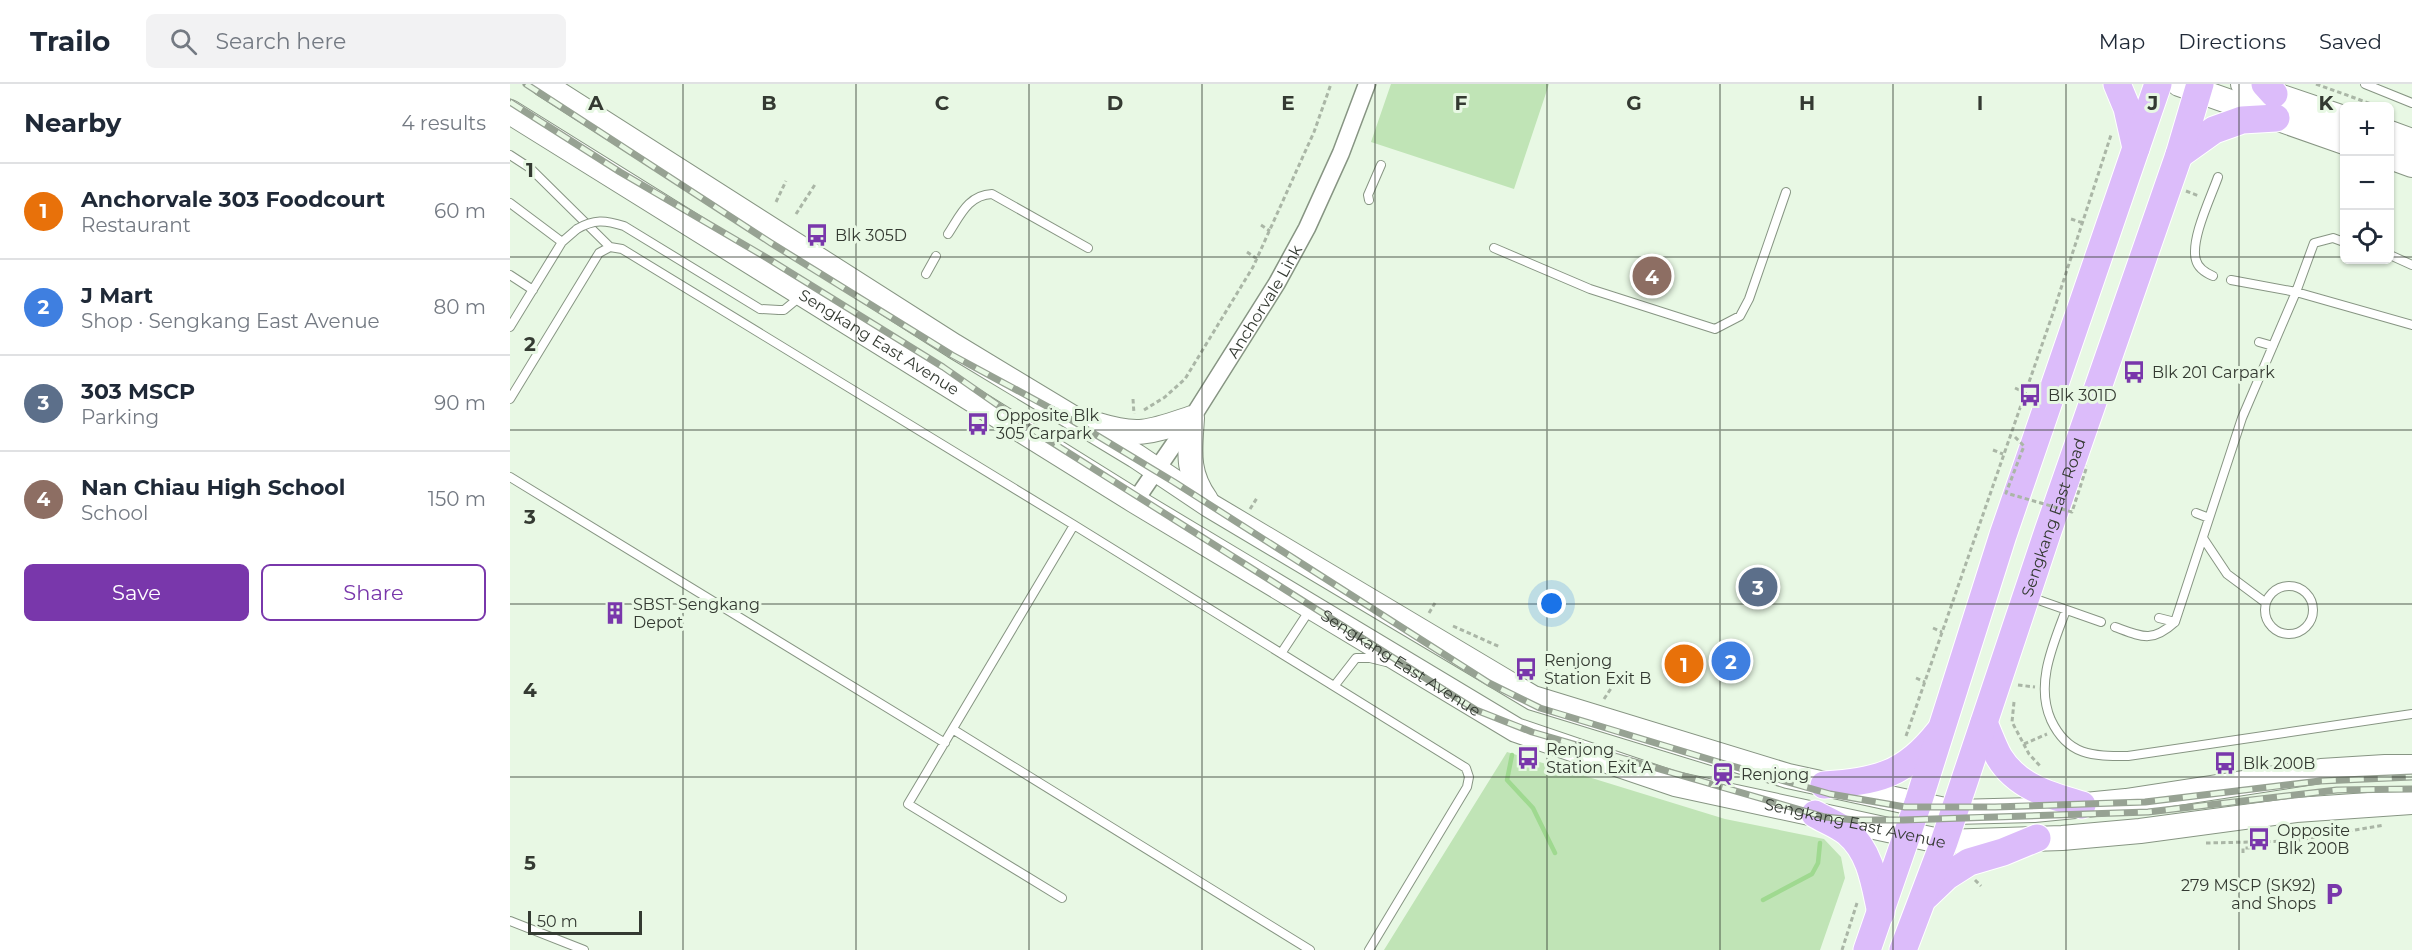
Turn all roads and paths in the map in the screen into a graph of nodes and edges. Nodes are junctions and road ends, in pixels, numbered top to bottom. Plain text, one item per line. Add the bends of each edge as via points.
1 (543, 84) edge
2 (1331, 84) edge
3 (1366, 84) edge
4 (2117, 84) edge
5 (2158, 84) edge
6 (2243, 84) edge
7 (2316, 84) edge
8 (2365, 84) edge
9 (2193, 86) edge
10 (2272, 99) edge
11 (2366, 102) edge
12 (2412, 103) edge
13 (510, 112) edge
14 (2340, 117) edge
15 (2113, 128) dead end
16 (2394, 134) edge
17 (2340, 140) edge
18 (2412, 141) edge
19 (2136, 148) junction
20 (510, 155) edge
21 (2179, 155) junction
22 (2394, 159) edge
23 (1381, 165) dead end
24 (2412, 165) edge
25 (2218, 177) dead end
26 (786, 181) dead end
27 (816, 183) dead end
28 (2185, 184) dead end
29 (1786, 192) dead end
30 (1369, 200) dead end
31 (2210, 200) junction
32 (776, 202) dead end
33 (510, 203) edge
34 (796, 214) dead end
35 (2071, 219) dead end
36 (2083, 223) junction
37 (1262, 225) dead end
38 (1270, 231) junction
39 (948, 234) dead end
40 (2340, 241) edge
41 (562, 242) junction
42 (610, 247) junction
43 (1088, 248) dead end
44 (1494, 248) dead end
45 (1247, 252) dead end
46 (2412, 252) edge
47 (936, 256) dead end
48 (2394, 257) edge
49 (1257, 259) junction
50 (2403, 260) junction
51 (2412, 265) edge
52 (926, 274) dead end
53 (510, 275) edge
54 (2213, 276) dead end
55 (2231, 280) dead end
56 (533, 290) junction
57 (2296, 292) junction
58 (802, 295) junction
59 (2412, 325) edge
60 (510, 327) edge
61 (2259, 342) dead end
62 (2273, 346) junction
63 (2015, 388) dead end
64 (2024, 392) junction
65 (510, 399) edge
66 (1133, 399) dead end
67 (1073, 418) junction
68 (1192, 418) junction
69 (2228, 429) dead end
70 (2238, 432) junction
71 (2012, 435) junction
72 (1994, 450) dead end
73 (2003, 454) junction
74 (2091, 460) dead end
75 (2087, 465) dead end
76 (1156, 470) junction
77 (510, 477) edge
78 (1257, 498) dead end
79 (1135, 501) junction
80 (1253, 504) dead end
81 (1209, 505) junction
82 (2196, 513) dead end
83 (2077, 514) dead end
84 (2209, 518) junction
85 (1074, 525) junction
86 (2203, 538) junction
87 (2027, 596) junction
88 (2266, 603) junction
89 (1312, 607) junction
90 (2066, 610) junction
91 (2159, 618) dead end
92 (2101, 622) dead end
93 (2175, 622) junction
94 (1450, 625) dead end
95 (2115, 627) dead end
96 (1933, 628) dead end
97 (1942, 632) junction
98 (1500, 647) dead end
99 (1282, 652) junction
100 (1423, 673) junction
101 (2022, 675) dead end
102 (1916, 678) dead end
103 (1925, 682) junction
104 (2018, 685) junction
105 (1335, 686) junction
106 (1612, 687) dead end
107 (2043, 688) junction
108 (1604, 699) dead end
109 (2412, 714) edge
110 (1984, 723) junction
111 (1943, 726) junction
112 (954, 730) junction
113 (2056, 730) junction
114 (1903, 740) dead end
115 (945, 743) junction
116 (2024, 744) junction
117 (2412, 767) edge
118 (2047, 773) dead end
119 (1824, 786) junction
120 (2412, 802) edge
121 (1918, 803) junction
122 (2082, 805) junction
123 (1954, 812) junction
124 (1815, 814) junction
125 (2390, 824) dead end
126 (1907, 836) junction
127 (2037, 838) junction
128 (1944, 842) junction
129 (2202, 843) dead end
130 (2252, 848) dead end
131 (2243, 853) dead end
132 (1860, 894) dead end
133 (1062, 898) dead end
134 (1922, 899) junction
135 (1881, 913) junction
136 (510, 921) edge
137 (584, 950) edge
138 (1310, 950) edge
139 (1369, 950) edge
140 (1842, 950) edge
141 (1867, 950) edge
142 (1903, 950) edge

1 - 67 main road, Sengkang East Avenue
2 - 38 path
3 - 68 street, Anchorvale Link via 1341,153 1307,228
4 - 19 main road
5 - 19 main road
6 - 10 main road
7 - 11 path
8 - 12 lane
9 - 10 main road
9 - 21 main road, Sengkang East Road
10 - 14 main road
10 - 17 main road
10 - 21 main road via 2242,120 2214,130
13 - 58 main road, Sengkang East Avenue
15 - 36 path
16 - 18 main road
19 - 111 main road via 2003,535
20 - 42 lane via 530,168
21 - 87 main road, Sengkang East Road
22 - 24 main road
23 - 30 lane
25 - 31 lane
26 - 32 path
27 - 34 path
28 - 31 path via 2183,190
29 - 44 lane via 1749,299 1740,316 1715,329 1590,290
31 - 54 lane via 2196,241 2196,259
33 - 41 lane
35 - 36 path
36 - 64 path
37 - 38 path
38 - 49 path
39 - 43 lane via 972,200 992,194
40 - 57 lane via 2333,238 2314,243
41 - 56 lane
41 - 58 lane, bridge via 577,229 596,220 608,220 759,309 784,310
42 - 65 lane via 599,253
42 - 85 lane via 622,249
45 - 49 path
46 - 50 lane
47 - 52 lane
48 - 50 lane
49 - 66 path via 1185,379 1158,402 1134,413
50 - 51 lane
53 - 56 lane
55 - 57 lane
56 - 60 lane
57 - 59 lane
57 - 62 lane
58 - 79 main road, Sengkang East Avenue
61 - 62 lane
62 - 70 lane
63 - 64 path
64 - 71 path
67 - 68 main road via 1139,434
67 - 76 main road, Sengkang East Avenue
68 - 76 street, Anchorvale Link
68 - 81 main road via 1192,474
69 - 70 lane
70 - 84 lane
71 - 73 path
71 - 75 path, bridge via 2024,446 2006,493 2072,512
72 - 73 path
73 - 97 path
74 - 83 path
76 - 79 street, Anchorvale Link
76 - 81 main road, Sengkang East Avenue
77 - 115 lane
78 - 80 path
79 - 89 main road, Sengkang East Avenue
81 - 119 main road, Sengkang East Avenue via 1533,698
82 - 84 lane
84 - 86 lane
85 - 99 lane
85 - 112 lane
86 - 88 lane via 2227,574
86 - 93 lane
87 - 90 lane
87 - 110 main road, Sengkang East Road
88 - 88 lane via 2275,591 2296,587 2308,595 2313,616 2298,632 2283,633 2271,625
89 - 99 lane
89 - 100 main road, Sengkang East Avenue
90 - 92 lane
90 - 107 lane
91 - 93 lane
93 - 95 lane via 2155,636 2143,637
94 - 98 path
96 - 97 path
97 - 103 path
99 - 105 lane
100 - 105 lane via 1370,658 1356,658
100 - 124 main road, Sengkang East Avenue via 1516,730 1675,784
101 - 104 path
102 - 103 path
103 - 114 path
104 - 107 path
104 - 116 path via 2012,722
105 - 139 lane via 1466,768 1469,777 1467,787
106 - 108 path
107 - 113 lane via 2045,706
109 - 113 lane via 2128,756 2085,753 2071,748
110 - 122 main road via 2000,758 2017,778 2043,793
110 - 123 main road, Sengkang East Road
111 - 119 main road via 1922,753 1894,772 1862,782
111 - 121 main road
112 - 115 lane
112 - 138 lane
113 - 116 path
115 - 133 lane via 908,804
116 - 118 path
117 - 122 main road, Sengkang East Avenue via 2321,771
119 - 121 main road, Sengkang East Avenue
120 - 127 main road, Sengkang East Avenue via 2296,810 2140,831
121 - 123 main road, Sengkang East Avenue
121 - 126 main road
122 - 123 main road, Sengkang East Avenue
123 - 128 main road, Sengkang East Road
124 - 126 main road, Sengkang East Avenue
124 - 135 main road via 1847,832 1863,850
125 - 129 path via 2293,841
126 - 128 main road, Sengkang East Avenue
126 - 135 main road
127 - 128 main road, Sengkang East Avenue
127 - 134 main road via 1969,862
128 - 134 main road, Sengkang East Road
130 - 131 path via 2243,848
132 - 140 path
134 - 142 main road, Sengkang East Road
135 - 141 main road
136 - 137 lane

